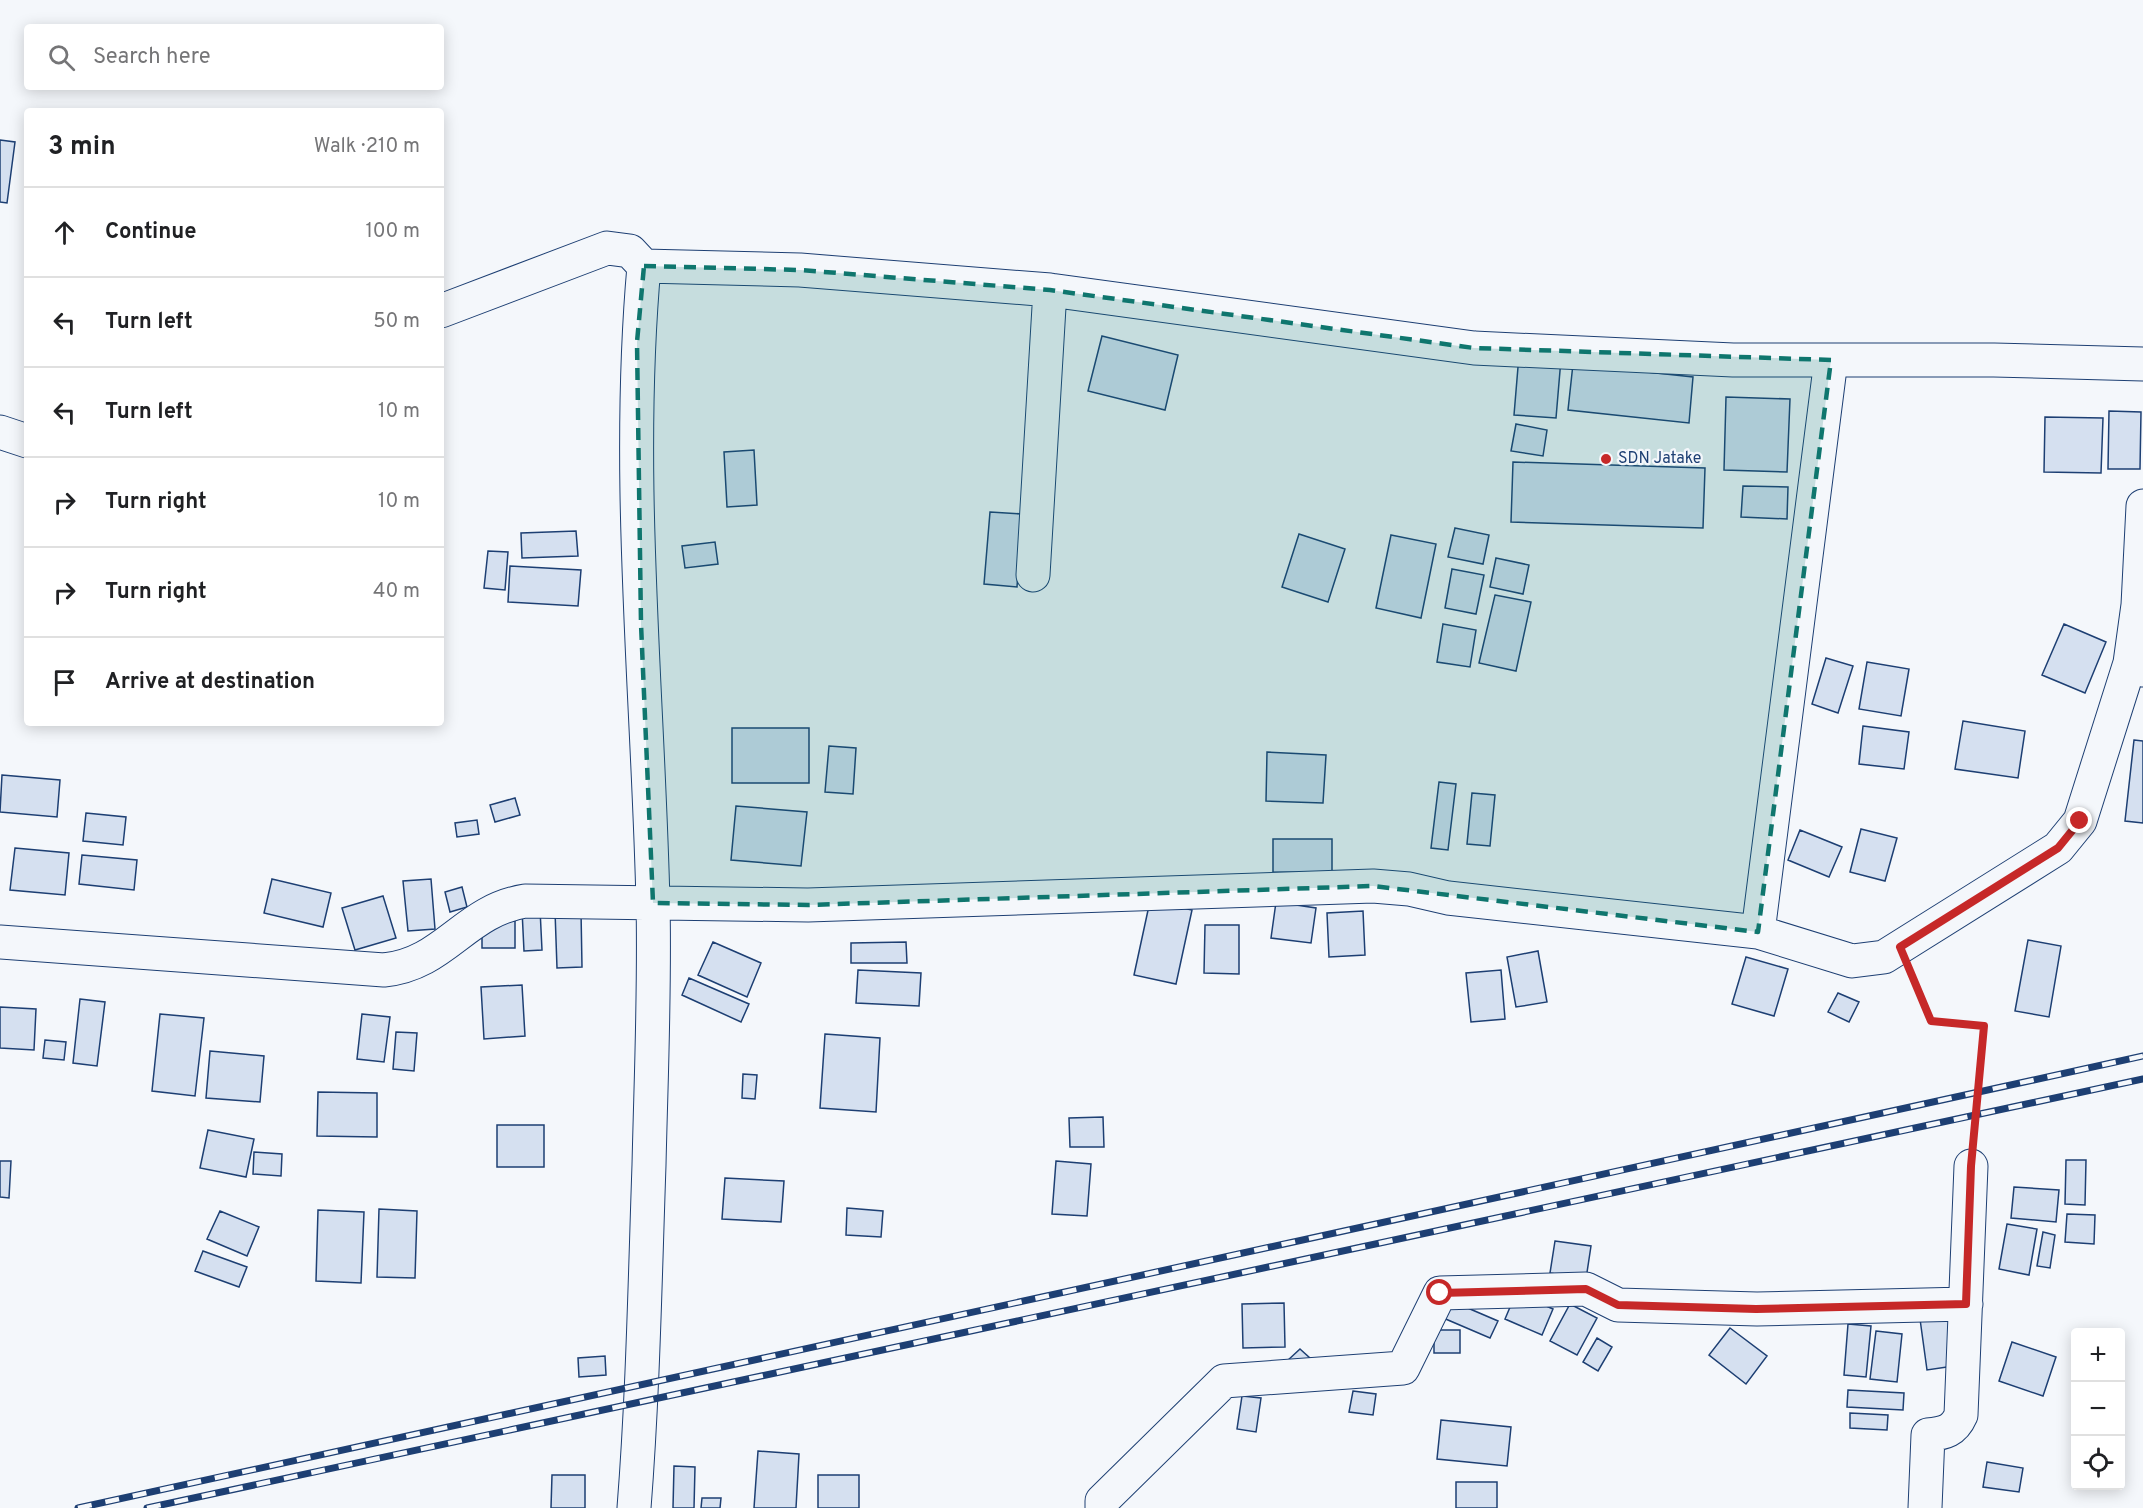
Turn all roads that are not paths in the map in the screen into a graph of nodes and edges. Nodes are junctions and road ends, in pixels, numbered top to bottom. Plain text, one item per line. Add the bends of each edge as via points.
1 (644, 266) junction
2 (1050, 290) junction
3 (444, 310) edge
4 (1831, 360) junction
5 (2143, 364) edge
6 (0, 432) edge
7 (24, 440) edge
8 (2143, 506) edge
9 (1033, 574) dead end
10 (2136, 666) edge
11 (653, 903) junction
12 (1758, 932) junction
13 (0, 942) edge
14 (1971, 1166) road end
15 (1966, 1304) junction
16 (634, 1508) edge
17 (1102, 1508) edge
18 (1925, 1508) edge

1 - 2 street via 800,270
1 - 3 street via 630,251 607,248
1 - 11 street via 637,342 641,624
2 - 4 street via 1474,348 1733,360
2 - 9 street
4 - 5 street
4 - 12 street
6 - 7 street
8 - 10 street
10 - 12 street via 2080,821 2058,848 1884,957 1852,961
11 - 12 street via 808,905 1372,886
11 - 13 street via 504,904 420,961 384,970
11 - 16 street via 642,1401
14 - 15 street
15 - 17 street via 1756,1309 1618,1305 1586,1289 1440,1293 1403,1368 1224,1381 1102,1501
15 - 18 street via 1961,1415 1956,1427 1928,1435

